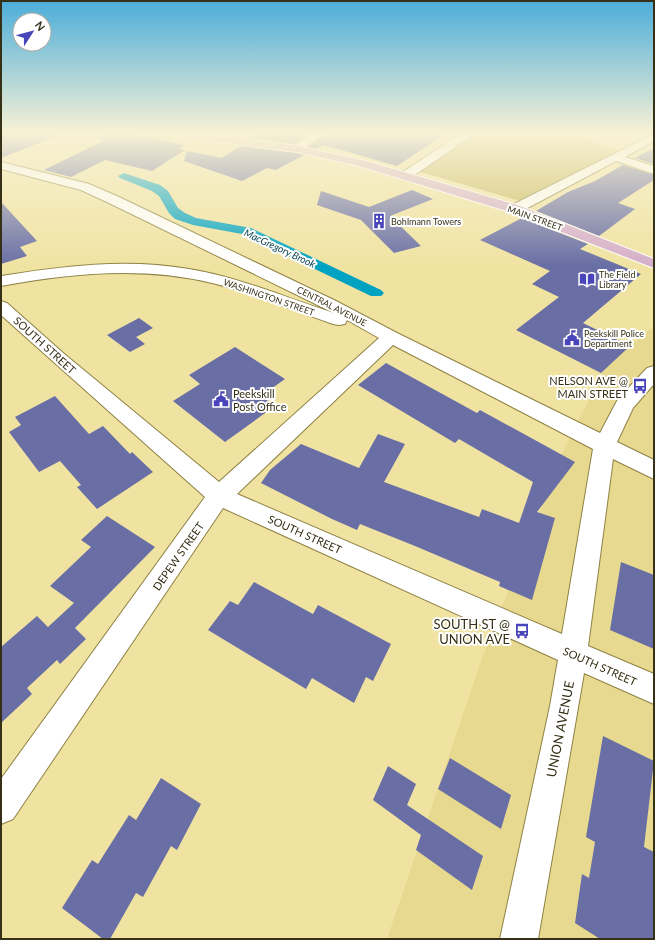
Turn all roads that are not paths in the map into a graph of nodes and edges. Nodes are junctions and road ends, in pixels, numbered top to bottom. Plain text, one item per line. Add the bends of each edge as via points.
1 (47, 178) edge
2 (411, 178) edge
3 (573, 178) edge
4 (514, 209) junction
5 (654, 264) edge
6 (1, 281) edge
7 (1, 306) edge
8 (391, 337) junction
9 (654, 372) edge
10 (604, 446) junction
11 (654, 470) edge
12 (219, 496) junction
13 (574, 654) junction
14 (654, 689) edge
15 (1, 807) edge
16 (519, 939) edge

1 - 8 street, CENTRAL AVENUE via 91,190 330,304
2 - 4 main road, MAIN STREET
3 - 4 street
4 - 5 main road, MAIN STREET
6 - 8 street, WASHINGTON STREET via 96,270 183,273 213,278 246,288 298,308
7 - 12 street, SOUTH STREET
8 - 10 street, CENTRAL AVENUE
8 - 12 street, DEPEW STREET
9 - 10 street, UNION AVENUE via 625,404
10 - 11 street, CENTRAL AVENUE
10 - 13 street, UNION AVENUE
12 - 13 street, SOUTH STREET
12 - 15 street, DEPEW STREET
13 - 14 street, SOUTH STREET
13 - 16 street, UNION AVENUE

